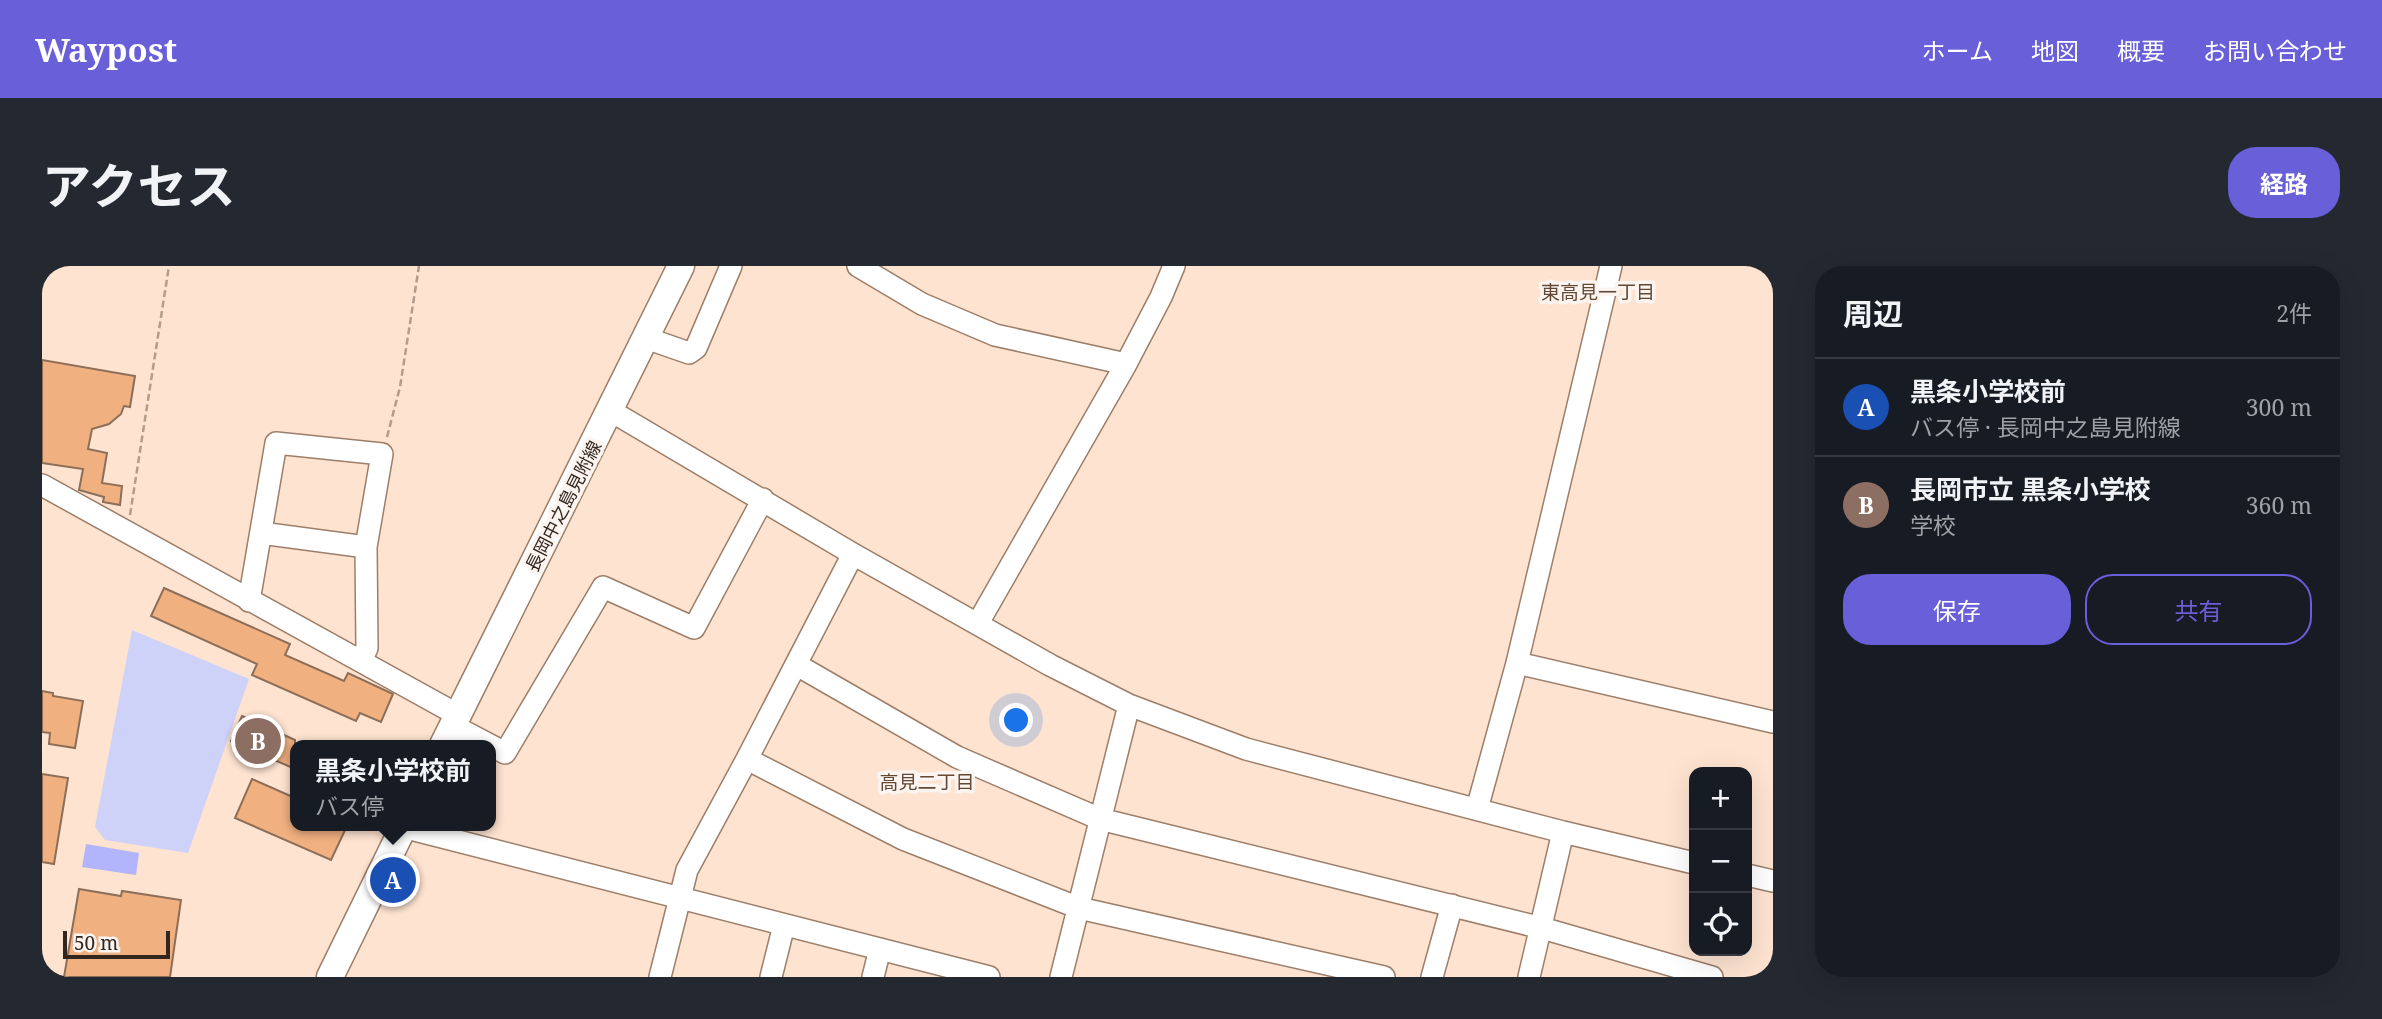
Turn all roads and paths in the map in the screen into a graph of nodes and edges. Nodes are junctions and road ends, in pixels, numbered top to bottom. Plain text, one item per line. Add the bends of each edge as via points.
1 (170, 266) edge
2 (419, 266) edge
3 (681, 266) edge
4 (731, 266) edge
5 (859, 266) edge
6 (1174, 266) edge
7 (1611, 266) edge
8 (646, 338) junction
9 (1126, 364) junction
10 (611, 411) junction
11 (382, 454) junction
12 (42, 485) edge
13 (763, 499) junction
14 (128, 533) junction
15 (261, 533) junction
16 (366, 547) junction
17 (853, 554) junction
18 (249, 601) junction
19 (978, 624) junction
20 (361, 661) junction
21 (1517, 663) junction
22 (797, 664) junction
23 (1129, 705) junction
24 (1773, 722) edge
25 (452, 729) edge
26 (476, 740) edge
27 (496, 749) edge
28 (747, 759) junction
29 (1477, 809) junction
30 (1100, 819) junction
31 (402, 831) edge
32 (423, 831) edge
33 (1563, 832) junction
34 (1689, 862) edge
35 (1752, 876) edge
36 (1773, 881) edge
37 (681, 898) junction
38 (1452, 905) junction
39 (1079, 908) junction
40 (784, 925) junction
41 (1542, 928) junction
42 (880, 949) junction
43 (983, 976) edge
44 (330, 977) edge
45 (660, 977) edge
46 (771, 977) edge
47 (873, 977) edge
48 (1061, 977) edge
49 (1384, 977) edge
50 (1432, 977) edge
51 (1529, 977) edge
52 (1712, 977) edge

1 - 14 path
2 - 11 path via 400,387
3 - 8 main road, 長岡中之島見附線
4 - 8 street via 696,348 689,354
5 - 9 street via 922,304 995,335
6 - 9 street
7 - 21 street
8 - 10 main road, 長岡中之島見附線
9 - 19 street
10 - 13 street
10 - 25 main road, 長岡中之島見附線
11 - 15 street via 276,443
11 - 16 street
12 - 14 street
13 - 17 street
13 - 27 street via 694,628 603,587 505,753
14 - 18 street
15 - 16 street
15 - 18 street
16 - 20 street via 367,648
17 - 19 street
17 - 22 street
18 - 20 street
19 - 23 street
20 - 25 street
21 - 24 street
21 - 29 street
22 - 28 street
22 - 30 street via 957,757
23 - 29 street via 1246,749
23 - 30 street
25 - 26 street
28 - 37 street via 687,870
28 - 39 street via 904,839
29 - 33 street
30 - 38 street
30 - 39 street
31 - 44 main road
32 - 37 street
33 - 34 street
33 - 41 street
35 - 36 street
37 - 40 street
37 - 45 street
38 - 41 street
38 - 50 street
39 - 48 street
39 - 49 street
40 - 42 street
40 - 46 street
41 - 51 street
41 - 52 street
42 - 43 street
42 - 47 street

